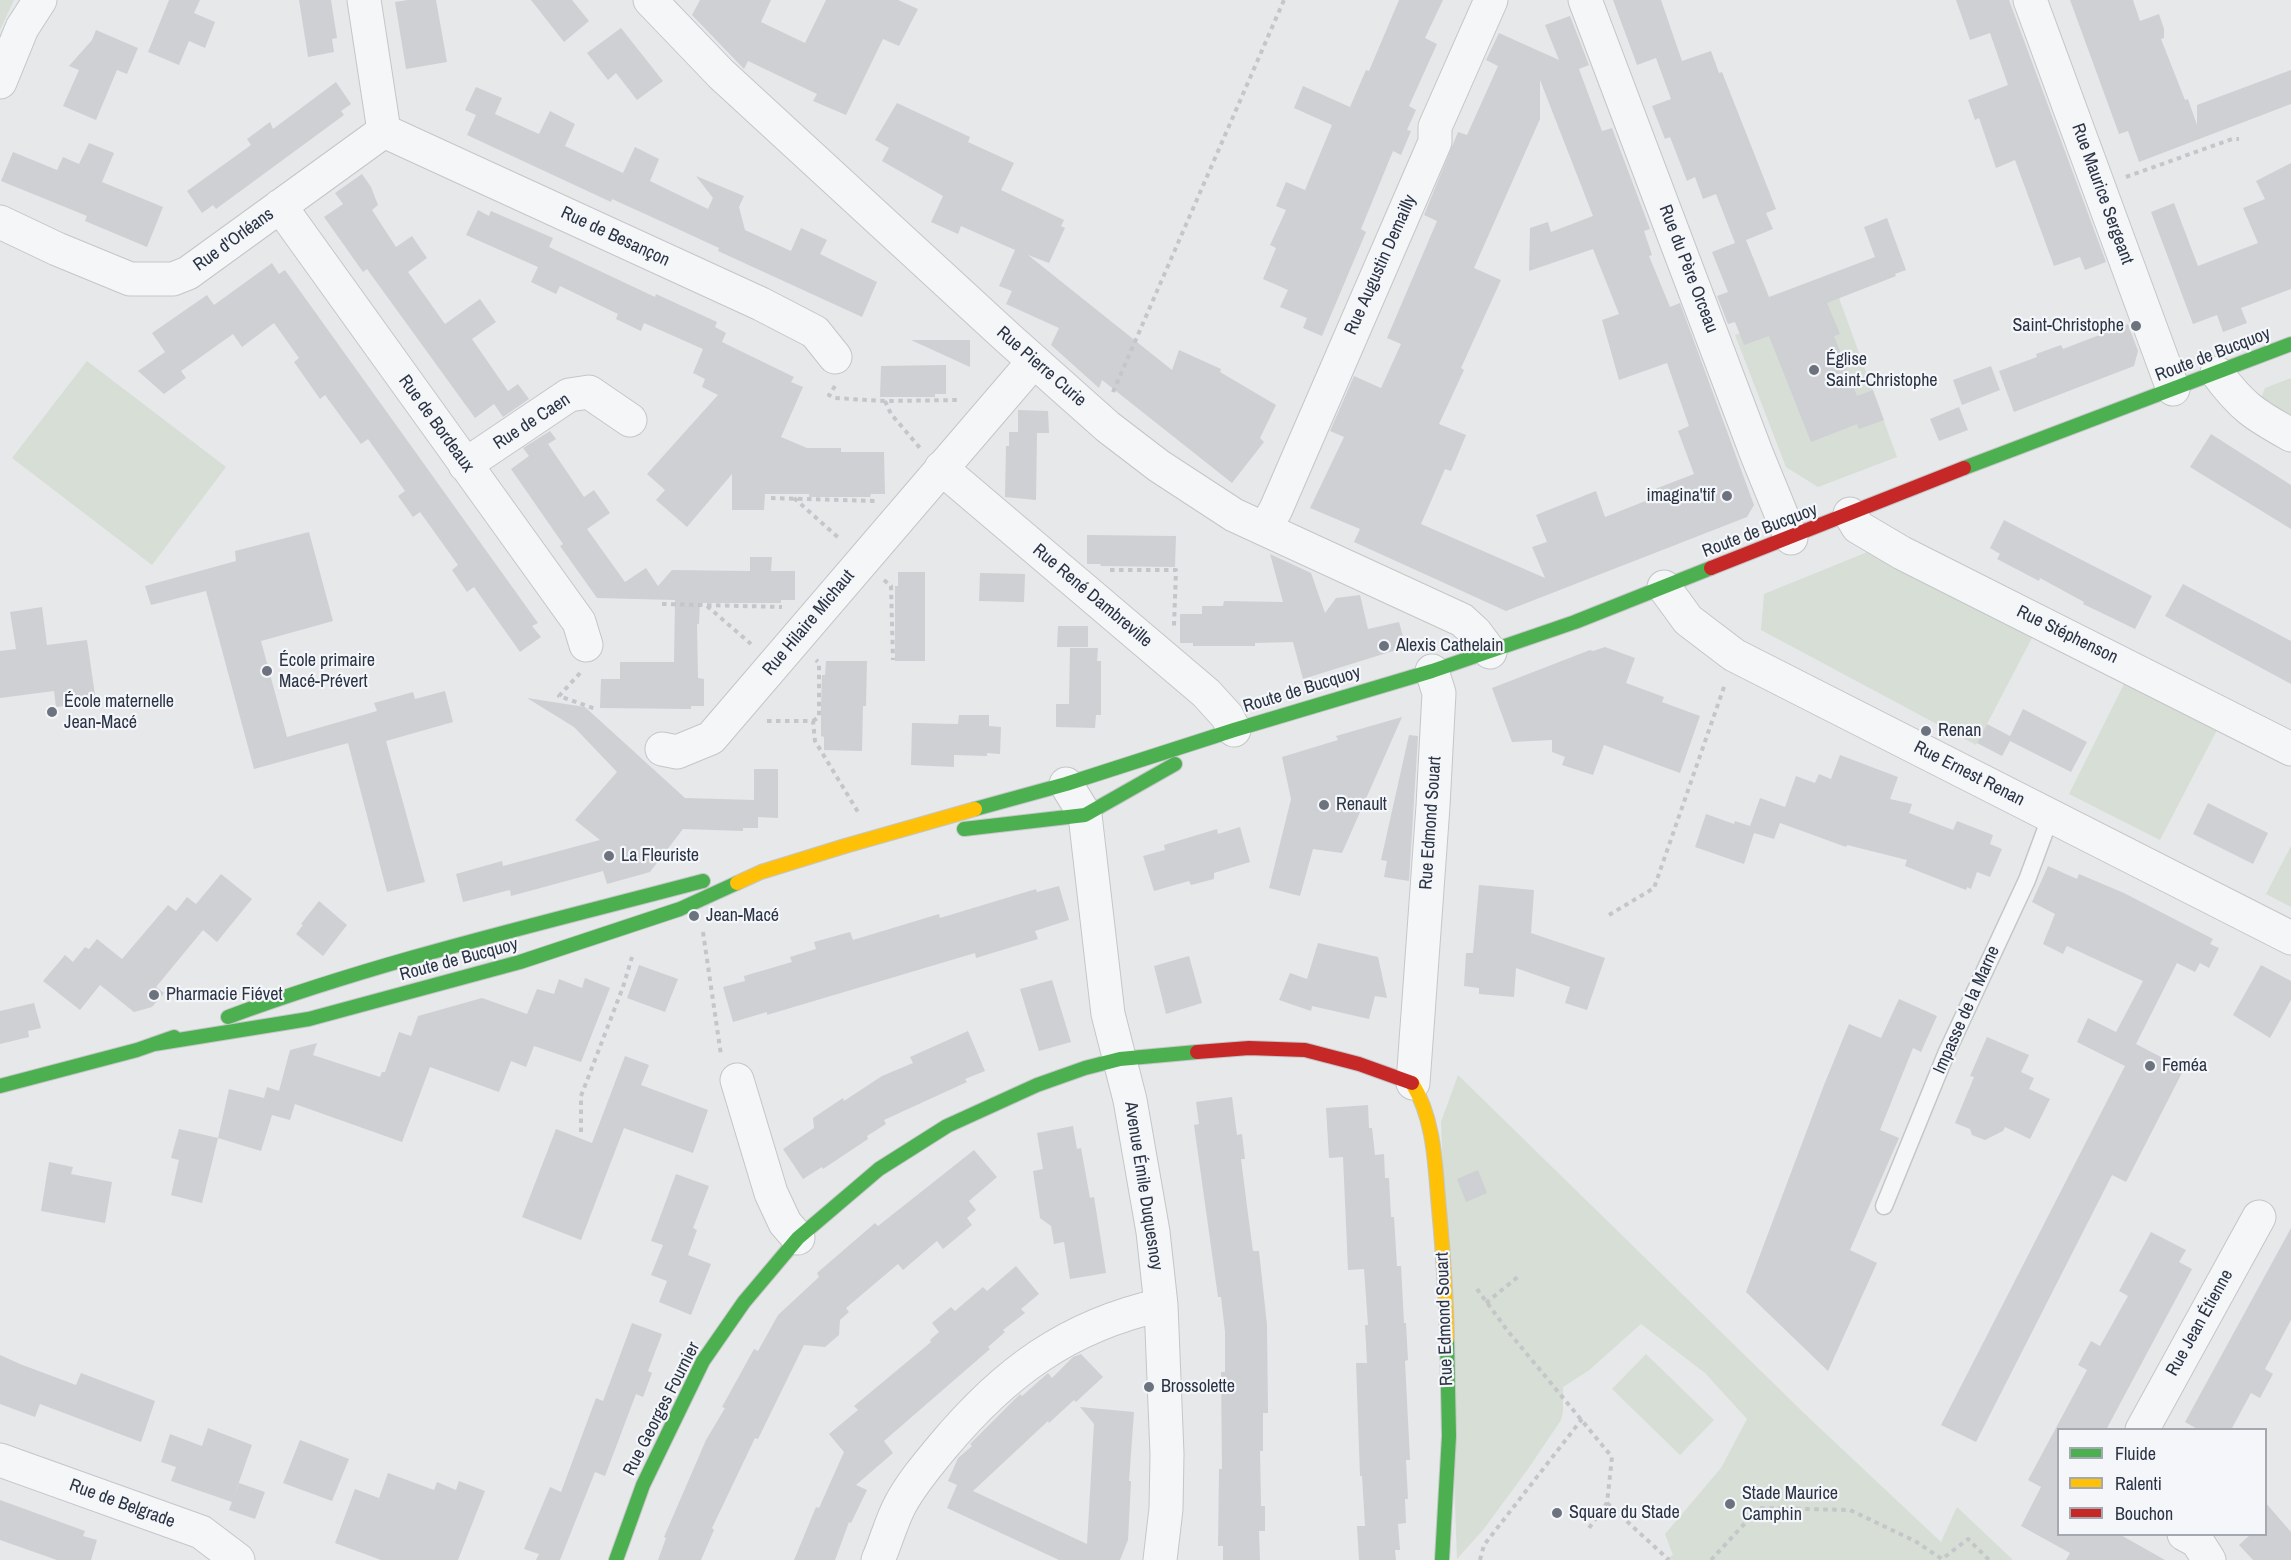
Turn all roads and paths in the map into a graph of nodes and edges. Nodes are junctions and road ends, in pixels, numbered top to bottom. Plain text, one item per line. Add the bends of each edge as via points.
1 (40, 0) edge
2 (364, 0) edge
3 (650, 0) edge
4 (1284, 0) edge
5 (1491, 0) edge
6 (1585, 0) edge
7 (2030, 0) edge
8 (0, 82) edge
9 (384, 131) junction
10 (2239, 139) dead end
11 (2130, 176) dead end
12 (280, 206) junction
13 (0, 222) edge
14 (2291, 344) edge
15 (835, 357) joint
16 (1034, 361) junction
17 (2217, 373) junction
18 (2173, 389) junction
19 (970, 400) dead end
20 (885, 401) junction
21 (630, 420) dead end
22 (1108, 427) junction
23 (2291, 435) edge
24 (465, 465) junction
25 (941, 468) junction
26 (771, 498) dead end
27 (1850, 514) junction
28 (899, 518) junction
29 (1265, 529) junction
30 (1791, 538) junction
31 (1079, 585) junction
32 (1664, 587) junction
33 (662, 604) dead end
34 (706, 605) junction
35 (803, 631) junction
36 (586, 645) joint
37 (1490, 652) junction
38 (1734, 655) junction
39 (1167, 660) junction
40 (774, 665) junction
41 (1432, 671) junction
42 (596, 709) dead end
43 (732, 714) junction
44 (813, 721) junction
45 (1234, 730) junction
46 (662, 749) dead end
47 (2291, 749) edge
48 (1140, 760) junction
49 (1066, 784) junction
50 (1085, 815) junction
51 (2051, 815) junction
52 (861, 817) dead end
53 (861, 842) junction
54 (761, 872) junction
55 (697, 902) junction
56 (1609, 915) dead end
57 (626, 928) junction
58 (2291, 938) edge
59 (154, 1044) junction
60 (1120, 1059) junction
61 (737, 1080) joint
62 (1413, 1083) junction
63 (0, 1086) edge
64 (581, 1132) dead end
65 (1884, 1206) dead end
66 (2259, 1217) dead end
67 (798, 1238) junction
68 (1444, 1259) junction
69 (1520, 1275) dead end
70 (1486, 1303) junction
71 (1161, 1305) junction
72 (1582, 1419) junction
73 (2143, 1428) edge
74 (0, 1460) edge
75 (1606, 1503) junction
76 (1589, 1528) dead end
77 (2188, 1536) edge
78 (238, 1560) edge
79 (616, 1560) edge
80 (878, 1560) edge
81 (1160, 1560) edge
82 (1442, 1560) edge
83 (1480, 1560) edge
84 (1669, 1560) edge
85 (1711, 1560) edge
86 (1989, 1560) edge
87 (2209, 1560) edge

1 - 8 street via 22,28
2 - 9 street
3 - 16 street, Rue Pierre Curie via 721,74
4 - 22 path via 1116,385 1109,404 1112,417
5 - 29 street, Rue Augustin Demailly via 1435,128 1435,142
6 - 30 street, Rue du Père Orceau
7 - 18 street, Rue Maurice Sergeant
9 - 12 street, Rue d'Orléans
9 - 15 street, Rue de Besançon via 761,304 814,332
10 - 11 path
12 - 13 street, Rue d'Orléans via 174,279 130,279
12 - 24 street, Rue de Bordeaux
14 - 17 main road, Route de Bucquoy
15 - 20 path via 835,371 841,377 830,395
16 - 22 street, Rue Pierre Curie
16 - 25 street, Rue Hilaire Michaut
17 - 18 main road, Route de Bucquoy
17 - 23 street via 2236,398 2257,416
18 - 27 main road, Route de Bucquoy
19 - 20 path
20 - 25 path via 904,430
21 - 24 street, Rue de Caen via 589,392 568,395
22 - 29 street, Rue Pierre Curie via 1199,494
24 - 36 street, Rue de Bordeaux via 579,622
25 - 28 street, Rue Hilaire Michaut
25 - 31 street, Rue René Dambreville
26 - 28 path via 880,501
27 - 30 main road, Route de Bucquoy
27 - 47 street, Rue Stéphenson via 1858,527 1902,553
28 - 35 street, Rue Hilaire Michaut
29 - 37 street, Rue Pierre Curie via 1462,620
30 - 32 main road, Route de Bucquoy
31 - 39 street, Rue René Dambreville
31 - 39 path via 1095,570 1176,570 1173,645
32 - 37 main road, Route de Bucquoy
32 - 38 street, Rue Ernest Renan via 1688,620
33 - 34 path
34 - 35 path via 795,608
34 - 40 path
35 - 40 street, Rue Hilaire Michaut
35 - 44 path via 807,649 819,663 819,717
36 - 42 path via 588,663 558,696
37 - 41 main road, Route de Bucquoy
38 - 51 street, Rue Ernest Renan
38 - 56 path via 1654,888
39 - 45 street, Rue René Dambreville via 1206,693
40 - 43 street, Rue Hilaire Michaut
41 - 45 main road, Route de Bucquoy
41 - 62 street, Rue Edmond Souart via 1439,693
43 - 44 path via 746,720
43 - 46 street, Rue Hilaire Michaut via 711,738 677,752
44 - 52 path via 816,741
45 - 48 main road, Route de Bucquoy
45 - 50 main road, Route de Bucquoy
48 - 49 main road, Route de Bucquoy
48 - 50 street via 1123,774 1099,785
49 - 50 street
49 - 53 main road, Route de Bucquoy
50 - 53 main road, Route de Bucquoy
50 - 60 street, Avenue Émile Duquesnoy via 1108,1014
51 - 58 street, Rue Ernest Renan
51 - 65 lane, Impasse de la Marne via 2027,880 1946,1054
53 - 54 main road, Route de Bucquoy
54 - 55 main road, Route de Bucquoy
54 - 59 main road, Route de Bucquoy via 677,887 312,987
55 - 57 main road, Route de Bucquoy
55 - 61 path via 724,1074
57 - 59 main road, Route de Bucquoy via 347,1010
57 - 64 path via 634,947 623,987 581,1096
59 - 63 main road, Route de Bucquoy
60 - 62 main road via 1249,1048 1305,1050
60 - 67 main road, Rue Georges Fournier via 1037,1085 947,1126 879,1169
60 - 71 street, Avenue Émile Duquesnoy via 1153,1232
61 - 67 street via 771,1193 785,1223
62 - 68 main road, Rue Edmond Souart via 1428,1116
66 - 73 street, Rue Jean Étienne
67 - 79 main road, Rue Georges Fournier via 744,1302 703,1361 643,1485
68 - 70 path via 1465,1272
68 - 82 main road, Rue Edmond Souart via 1449,1436
69 - 70 path
70 - 72 path
71 - 80 street via 1131,1312 1058,1343 1010,1376 971,1412 916,1479 900,1505
71 - 81 street, Avenue Émile Duquesnoy via 1167,1454
72 - 75 path via 1612,1457
72 - 83 path via 1484,1545
74 - 78 street, Rue de Belgrade via 201,1532
75 - 76 path
75 - 84 path
77 - 87 street via 2197,1541
85 - 86 path via 1759,1508 1850,1510 1915,1541 1942,1559 1968,1539

